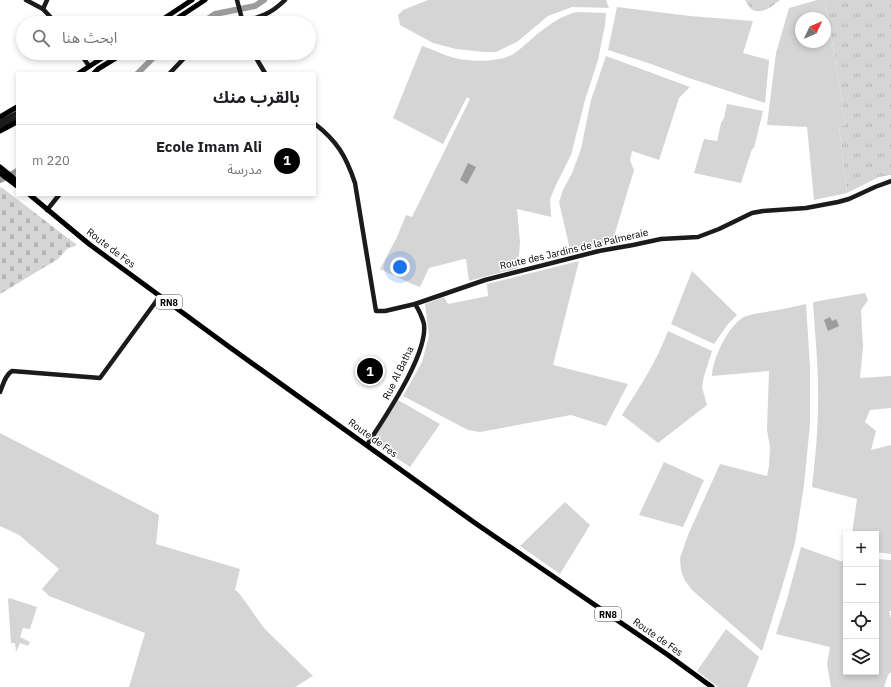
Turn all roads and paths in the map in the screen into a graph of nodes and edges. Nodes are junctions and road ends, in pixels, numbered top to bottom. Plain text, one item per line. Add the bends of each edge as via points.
1 (26, 0) edge
2 (48, 0) edge
3 (192, 0) edge
4 (205, 0) edge
5 (237, 0) edge
6 (285, 0) edge
7 (43, 9) junction
8 (50, 16) edge
9 (168, 16) edge
10 (181, 16) edge
11 (242, 16) edge
12 (262, 16) edge
13 (85, 60) edge
14 (99, 60) edge
15 (113, 60) edge
16 (182, 60) edge
17 (258, 60) edge
18 (90, 66) junction
19 (96, 71) edge
20 (81, 72) edge
21 (171, 72) edge
22 (264, 72) edge
23 (16, 108) edge
24 (16, 114) edge
25 (0, 117) edge
26 (16, 118) edge
27 (0, 122) edge
28 (16, 123) edge
29 (316, 125) edge
30 (0, 126) edge
31 (0, 131) edge
32 (2, 171) edge
33 (891, 182) edge
34 (16, 183) edge
35 (31, 196) edge
36 (58, 196) edge
37 (47, 210) junction
38 (160, 296) junction
39 (415, 304) junction
40 (0, 392) edge
41 (367, 445) junction
42 (712, 687) edge

1 - 7 street
2 - 7 street
3 - 9 main road
4 - 10 main road
5 - 11 street
6 - 12 street
7 - 8 street
13 - 18 street
14 - 18 main road
15 - 19 main road
16 - 21 street
17 - 22 street
18 - 20 main road
23 - 25 main road
24 - 27 street
26 - 30 street
28 - 31 main road
29 - 39 street, Route des Jardins de la Palmeraie via 337,145 355,183 376,311
32 - 34 main road
33 - 39 street, Route des Jardins de la Palmeraie via 826,205 752,213 698,237 660,239 525,269
35 - 37 main road, Route de Fes / RN8
36 - 37 street
37 - 38 main road, Route de Fes / RN8
38 - 40 street via 100,378 12,371 7,375
38 - 41 main road, Route de Fes / RN8
39 - 41 street, Rue Al Batha via 424,325 420,348 397,398
41 - 42 main road, Route de Fes / RN8 via 470,520

